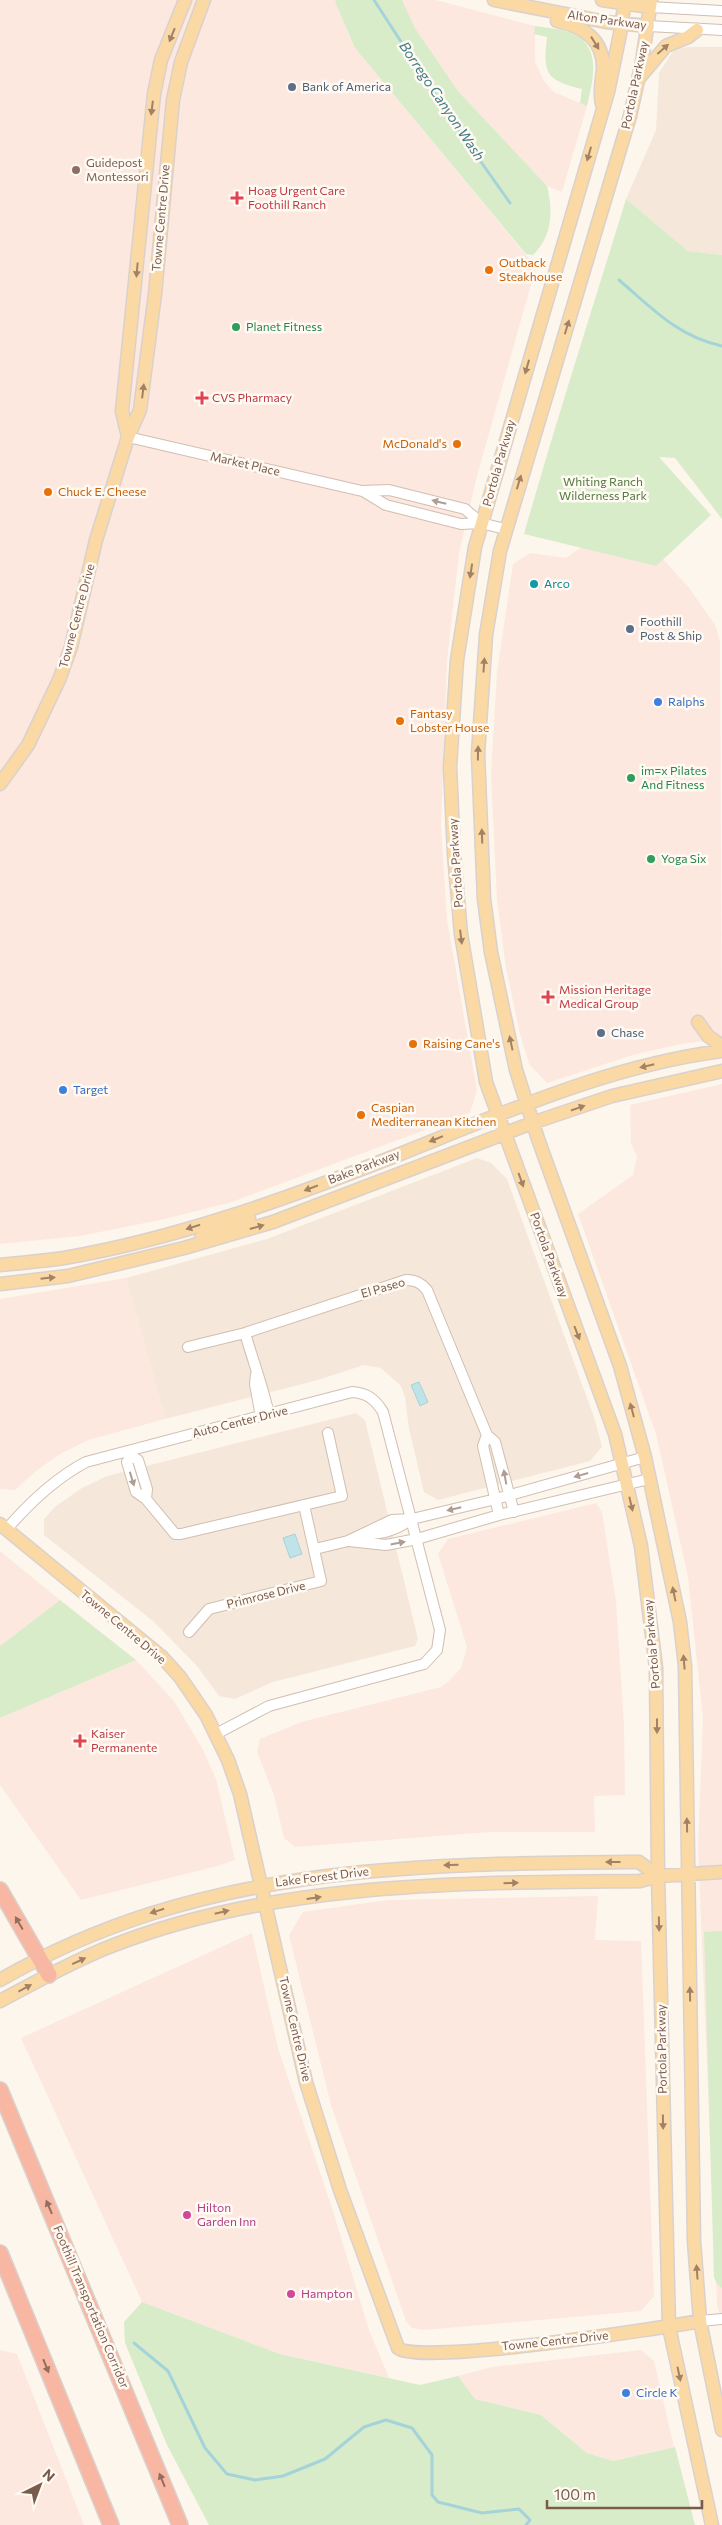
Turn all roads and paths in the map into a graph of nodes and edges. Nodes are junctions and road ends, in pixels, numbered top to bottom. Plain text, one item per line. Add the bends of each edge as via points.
1 (186, 0) edge
2 (204, 0) edge
3 (494, 0) edge
4 (602, 0) edge
5 (624, 2) edge
6 (651, 3) edge
7 (523, 6) junction
8 (722, 10) edge
9 (622, 24) junction
10 (648, 26) junction
11 (696, 30) junction
12 (722, 30) edge
13 (638, 79) junction
14 (602, 107) junction
15 (128, 436) junction
16 (362, 491) junction
17 (481, 523) junction
18 (505, 529) junction
19 (0, 784) edge
20 (698, 1022) dead end
21 (722, 1046) edge
22 (722, 1051) edge
23 (695, 1055) junction
24 (722, 1058) edge
25 (722, 1072) edge
26 (526, 1104) junction
27 (497, 1114) junction
28 (532, 1123) junction
29 (505, 1134) junction
30 (274, 1201) junction
31 (184, 1248) junction
32 (0, 1265) edge
33 (0, 1284) edge
34 (245, 1333) junction
35 (188, 1347) dead end
36 (265, 1416) junction
37 (328, 1433) dead end
38 (487, 1435) junction
39 (130, 1453) junction
40 (645, 1456) junction
41 (622, 1463) junction
42 (649, 1479) junction
43 (627, 1485) junction
44 (510, 1495) junction
45 (496, 1499) junction
46 (304, 1505) junction
47 (514, 1512) junction
48 (499, 1515) junction
49 (412, 1519) junction
50 (3, 1527) edge
51 (417, 1540) junction
52 (348, 1541) junction
53 (315, 1549) junction
54 (189, 1632) dead end
55 (216, 1734) junction
56 (722, 1872) edge
57 (688, 1874) junction
58 (658, 1876) junction
59 (261, 1885) junction
60 (0, 1890) edge
61 (266, 1905) junction
62 (39, 1957) junction
63 (49, 1975) junction
64 (0, 1980) edge
65 (0, 2001) edge
66 (0, 2090) edge
67 (0, 2253) edge
68 (722, 2319) edge
69 (700, 2321) junction
70 (669, 2326) junction
71 (722, 2430) edge
72 (111, 2525) edge
73 (180, 2525) edge
74 (712, 2525) edge

1 -> 15 main road, Towne Centre Drive via 161,60 154,94 122,411
15 -> 2 main road, Towne Centre Drive via 140,410 155,294 173,100 181,62
3 - 7 main road, Alton Parkway
4 - 5 main road, Alton Parkway
5 - 6 main road, Alton Parkway
5 - 9 main road, Portola Parkway
6 - 8 street, Alton Parkway
6 - 10 main road, Portola Parkway
7 - 9 main road, Alton Parkway
7 -> 14 main road via 533,16 571,24 593,38 602,60 599,93
9 - 10 main road, Alton Parkway
9 - 14 main road, Portola Parkway
10 - 11 street, Alton Parkway
10 - 13 main road, Portola Parkway
11 - 12 street, Alton Parkway
13 -> 11 main road via 666,46
18 -> 13 main road, Portola Parkway via 599,222
14 -> 17 main road, Portola Parkway
15 - 16 street, Market Place
15 - 19 main road, Towne Centre Drive via 96,540 71,647 59,680 28,745
16 - 17 street, Market Place via 386,505 461,524
17 -> 16 street, Market Place via 465,509 389,490
17 - 18 street, Market Place
17 -> 27 main road, Portola Parkway via 457,660 450,767 461,934 486,1082
26 -> 18 main road, Portola Parkway via 485,908 478,754 486,635
20 - 21 main road via 708,1036
22 - 23 main road, Bake Parkway
23 - 24 main road
23 -> 26 main road, Bake Parkway via 604,1076
28 -> 25 main road, Bake Parkway via 612,1096
26 - 27 main road, Bake Parkway
26 - 28 main road, Portola Parkway
27 - 29 main road, Portola Parkway
27 -> 30 main road, Bake Parkway
28 - 29 main road, Bake Parkway
40 -> 28 main road, Portola Parkway via 620,1366
31 -> 29 main road, Bake Parkway via 273,1222
29 -> 41 main road, Portola Parkway via 615,1434
30 - 31 main road via 258,1215 216,1229
30 -> 32 main road, Bake Parkway via 182,1231 64,1258
33 -> 31 main road, Bake Parkway via 68,1276
34 - 35 street, El Paseo
34 - 36 street
34 - 38 street, El Paseo via 414,1280 427,1290
36 - 39 street, Auto Center Drive
36 - 49 street, Auto Center Drive via 352,1392 371,1397 383,1412
37 - 46 street via 342,1496
44 -> 38 street, El Paseo via 495,1442
38 - 45 street, El Paseo via 483,1446
39 - 46 street via 138,1460 147,1489 146,1499 175,1534
39 - 50 street, Auto Center Drive via 86,1462 71,1470
40 - 41 street
40 - 42 main road, Portola Parkway
41 - 43 main road, Portola Parkway
41 -> 44 street
42 - 43 street
57 -> 42 main road, Portola Parkway via 685,1666 680,1622
43 - 47 street
43 -> 58 main road, Portola Parkway via 641,1546 656,1668
44 - 45 street
44 - 47 street, El Paseo
45 - 48 street, El Paseo
45 -> 49 street
46 - 53 street, Primrose Drive
47 - 48 street
48 - 51 street
49 - 51 street, Auto Center Drive
49 - 52 street via 392,1520
50 - 55 main road, Towne Centre Drive via 162,1657 194,1695
52 -> 51 street via 386,1545
51 - 55 street, Auto Center Drive via 440,1630 437,1650 432,1658 424,1664 269,1706
52 - 53 street
53 - 54 street, Primrose Drive via 321,1581 209,1609
55 - 59 main road, Towne Centre Drive via 240,1794
56 - 57 main road, Lake Forest Drive
57 - 58 main road, Lake Forest Drive
69 -> 57 main road, Portola Parkway via 694,2241
58 -> 59 main road, Lake Forest Drive via 639,1862 462,1865 362,1871
61 -> 58 main road, Lake Forest Drive via 435,1884 640,1881
58 -> 70 main road, Portola Parkway
59 - 61 main road, Towne Centre Drive
59 -> 62 main road, Lake Forest Drive via 185,1902 102,1929
62 -> 60 highway
63 -> 61 main road, Lake Forest Drive via 109,1947 227,1911
61 - 70 main road, Towne Centre Drive via 319,2126 371,2280 400,2350 407,2353 466,2351 600,2338
62 - 63 highway
62 - 64 main road, Lake Forest Drive
65 -> 63 main road, Lake Forest Drive
73 -> 66 highway, Foothill Transportation Corridor
67 -> 72 highway
68 - 69 street
69 - 70 main road
69 - 71 main road, Portola Parkway
70 -> 74 main road, Portola Parkway

